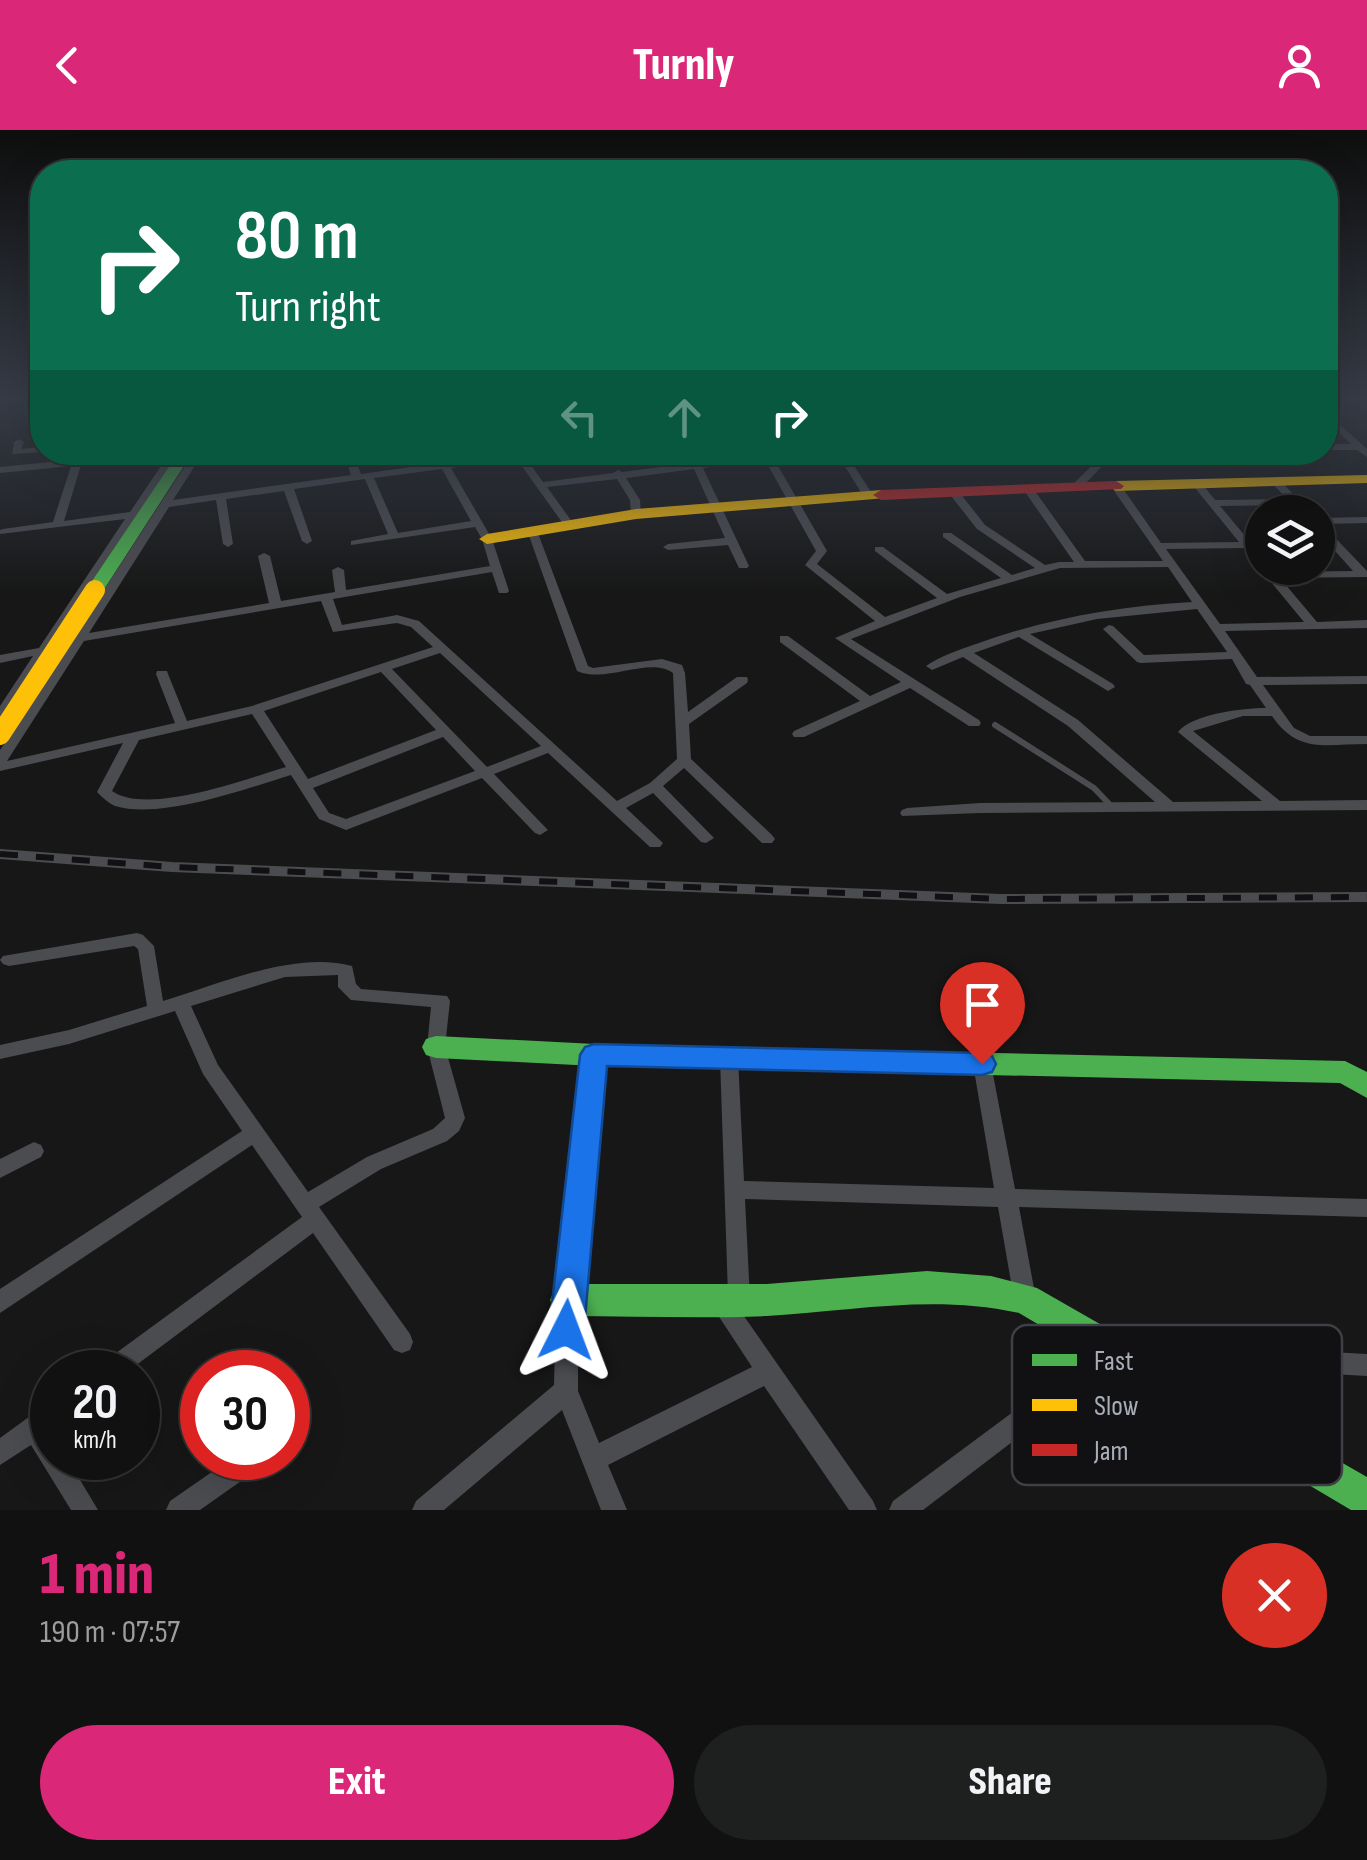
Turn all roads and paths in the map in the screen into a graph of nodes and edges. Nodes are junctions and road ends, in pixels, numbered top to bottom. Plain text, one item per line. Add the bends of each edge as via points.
1 (50, 465) edge
2 (75, 465) edge
3 (167, 465) edge
4 (185, 465) edge
5 (187, 465) edge
6 (354, 465) edge
7 (450, 465) edge
8 (526, 465) edge
9 (682, 465) edge
10 (696, 465) edge
11 (772, 465) edge
12 (848, 465) edge
13 (1098, 465) edge
14 (42, 466) joint
15 (444, 466) junction
16 (667, 466) joint
17 (0, 470) edge
18 (618, 473) junction
19 (363, 477) junction
20 (1367, 479) edge
21 (1275, 480) junction
22 (1196, 483) junction
23 (542, 485) junction
24 (1115, 485) junction
25 (1076, 486) junction
26 (288, 487) junction
27 (1028, 488) junction
28 (952, 490) junction
29 (868, 495) junction
30 (1289, 495) edge
31 (220, 496) junction
32 (794, 501) junction
33 (1213, 503) junction
34 (1245, 503) edge
35 (166, 504) junction
36 (716, 507) junction
37 (133, 514) junction
38 (636, 514) junction
39 (1367, 520) edge
40 (1335, 522) edge
41 (568, 523) junction
42 (58, 524) junction
43 (532, 530) junction
44 (482, 531) junction
45 (3, 532) dead end
46 (947, 536) dead end
47 (396, 537) junction
48 (732, 541) junction
49 (1245, 541) edge
50 (307, 542) dead end
51 (1335, 542) edge
52 (355, 543) dead end
53 (228, 544) dead end
54 (1245, 545) edge
55 (1157, 546) junction
56 (668, 547) dead end
57 (879, 549) dead end
58 (264, 556) dead end
59 (1080, 562) junction
60 (1171, 564) junction
61 (743, 566) dead end
62 (497, 568) junction
63 (1042, 569) junction
64 (338, 570) dead end
65 (1335, 573) edge
66 (1364, 574) edge
67 (1010, 579) junction
68 (1280, 585) edge
69 (504, 591) dead end
70 (341, 595) junction
71 (326, 597) junction
72 (946, 598) junction
73 (1201, 605) junction
74 (276, 606) junction
75 (882, 621) junction
76 (1313, 624) junction
77 (1367, 624) edge
78 (1217, 628) junction
79 (1109, 629) dead end
80 (1019, 632) junction
81 (50, 638) junction
82 (78, 638) junction
83 (784, 638) dead end
84 (440, 649) junction
85 (40, 651) junction
86 (964, 652) junction
87 (1232, 654) junction
88 (0, 658) edge
89 (932, 666) dead end
90 (384, 668) junction
91 (162, 674) dead end
92 (742, 680) dead end
93 (1251, 680) junction
94 (1367, 680) edge
95 (909, 682) junction
96 (1108, 688) dead end
97 (869, 701) junction
98 (256, 709) junction
99 (1274, 712) junction
100 (0, 716) edge
101 (682, 723) junction
102 (974, 723) dead end
103 (995, 724) dead end
104 (182, 725) junction
105 (446, 732) junction
106 (798, 734) dead end
107 (0, 735) edge
108 (133, 738) junction
109 (1367, 740) edge
110 (549, 748) junction
111 (684, 760) junction
112 (0, 764) edge
113 (296, 769) junction
114 (484, 773) junction
115 (306, 786) junction
116 (656, 786) junction
117 (1367, 805) edge
118 (1277, 806) junction
119 (615, 808) junction
120 (1112, 808) junction
121 (1171, 808) junction
122 (908, 812) dead end
123 (540, 830) dead end
124 (706, 838) dead end
125 (767, 840) dead end
126 (654, 842) dead end
127 (9, 960) dead end
128 (180, 1002) junction
129 (156, 1010) junction
130 (436, 1047) junction
131 (0, 1052) edge
132 (594, 1055) junction
133 (729, 1058) junction
134 (982, 1064) junction
135 (1367, 1086) edge
136 (255, 1134) junction
137 (34, 1151) dead end
138 (0, 1170) edge
139 (735, 1190) junction
140 (1006, 1198) junction
141 (1367, 1208) edge
142 (311, 1212) junction
143 (729, 1299) junction
144 (567, 1300) junction
145 (1025, 1300) junction
146 (0, 1302) edge
147 (1070, 1325) edge
148 (402, 1342) dead end
149 (137, 1350) edge
150 (1342, 1364) edge
151 (1367, 1365) edge
152 (767, 1372) junction
153 (566, 1391) junction
154 (1012, 1427) edge
155 (30, 1432) edge
156 (0, 1454) edge
157 (592, 1460) junction
158 (67, 1480) edge
159 (221, 1480) edge
160 (1342, 1483) edge
161 (1367, 1498) edge
162 (85, 1510) edge
163 (179, 1510) edge
164 (425, 1510) edge
165 (614, 1510) edge
166 (864, 1510) edge
167 (902, 1510) edge

1 - 14 street
2 - 42 street
3 - 37 street
4 - 107 street, bridge
5 - 35 street
6 - 19 street
7 - 15 street
8 - 23 street
9 - 16 street
10 - 36 street
11 - 32 street
12 - 29 street
13 - 25 street
14 - 17 street
15 - 19 street
15 - 44 street
16 - 18 street
18 - 23 street
18 - 38 street
19 - 26 street
19 - 47 street
20 - 21 street
21 - 22 street
21 - 30 street
22 - 24 street
22 - 33 street
23 - 41 street
24 - 25 street
24 - 55 street
25 - 27 street
26 - 31 street
26 - 50 street
27 - 28 street
27 - 59 street
28 - 29 street
28 - 63 street via 981,527
29 - 32 street
31 - 35 street
31 - 53 street
32 - 36 street
32 - 75 street via 823,554 812,565
33 - 34 street
33 - 49 street
35 - 82 street
36 - 38 street
36 - 48 street
37 - 42 street
37 - 81 street
38 - 41 street
39 - 40 street
41 - 43 street
42 - 45 street
43 - 44 street
43 - 101 street via 582,668 671,664 679,674
44 - 47 street
44 - 62 street
46 - 67 street
47 - 52 street
48 - 56 street
48 - 61 street
51 - 66 street
54 - 55 street
55 - 60 street
57 - 72 street
58 - 74 street
59 - 60 street
59 - 63 street
60 - 73 street
62 - 69 street
62 - 70 street
63 - 67 street
64 - 70 street
65 - 66 street
67 - 72 street
68 - 76 street
70 - 71 street
71 - 74 street
71 - 84 street via 337,629 405,620
72 - 75 street
73 - 78 street
73 - 80 street via 1100,612
74 - 82 street
75 - 95 street via 841,640
76 - 77 street
76 - 78 street
78 - 87 street
79 - 87 street via 1141,659
80 - 86 street
80 - 96 street
81 - 82 street
81 - 85 street
82 - 112 street
83 - 97 street
84 - 90 street
84 - 110 street
85 - 88 street
85 - 100 street
86 - 89 street
86 - 121 street via 1073,723
87 - 93 street
90 - 98 street
90 - 105 street
91 - 104 street
92 - 101 street
93 - 94 street
93 - 99 street
95 - 97 street
95 - 102 street
97 - 106 street
98 - 104 street
98 - 113 street
99 - 109 street via 1289,731 1308,740
99 - 118 street via 1242,712 1185,732
101 - 111 street
103 - 120 lane via 1094,788
104 - 108 street
105 - 114 street
105 - 115 street
108 - 112 street
108 - 113 street via 104,792 119,804 160,804
110 - 114 street
110 - 119 street
111 - 116 street
111 - 125 street
113 - 115 street
114 - 115 street via 346,825 324,816
114 - 123 street
116 - 119 street
116 - 124 street
117 - 118 street
118 - 121 street
119 - 126 street
120 - 121 street
120 - 122 street
127 - 129 street via 138,938 146,946
128 - 129 street
128 - 130 street via 284,971 337,969 346,971 347,987 357,996 441,1001
128 - 136 street via 210,1069
129 - 131 street
130 - 132 street
130 - 142 street via 452,1125 374,1163
132 - 133 street
132 - 144 street
133 - 134 street
133 - 139 street
134 - 135 street via 1346,1072
134 - 140 street
136 - 142 street
136 - 146 street
137 - 138 street
139 - 140 street
139 - 143 street
140 - 141 street
140 - 145 street
142 - 148 street
142 - 149 street
143 - 144 street
143 - 145 street via 922,1282 988,1287
143 - 152 street
144 - 153 street
145 - 147 street
150 - 151 street
152 - 157 street
152 - 166 street
153 - 157 street
153 - 164 street
154 - 167 street
155 - 156 street
157 - 165 street
158 - 162 street
159 - 163 street
160 - 161 street

